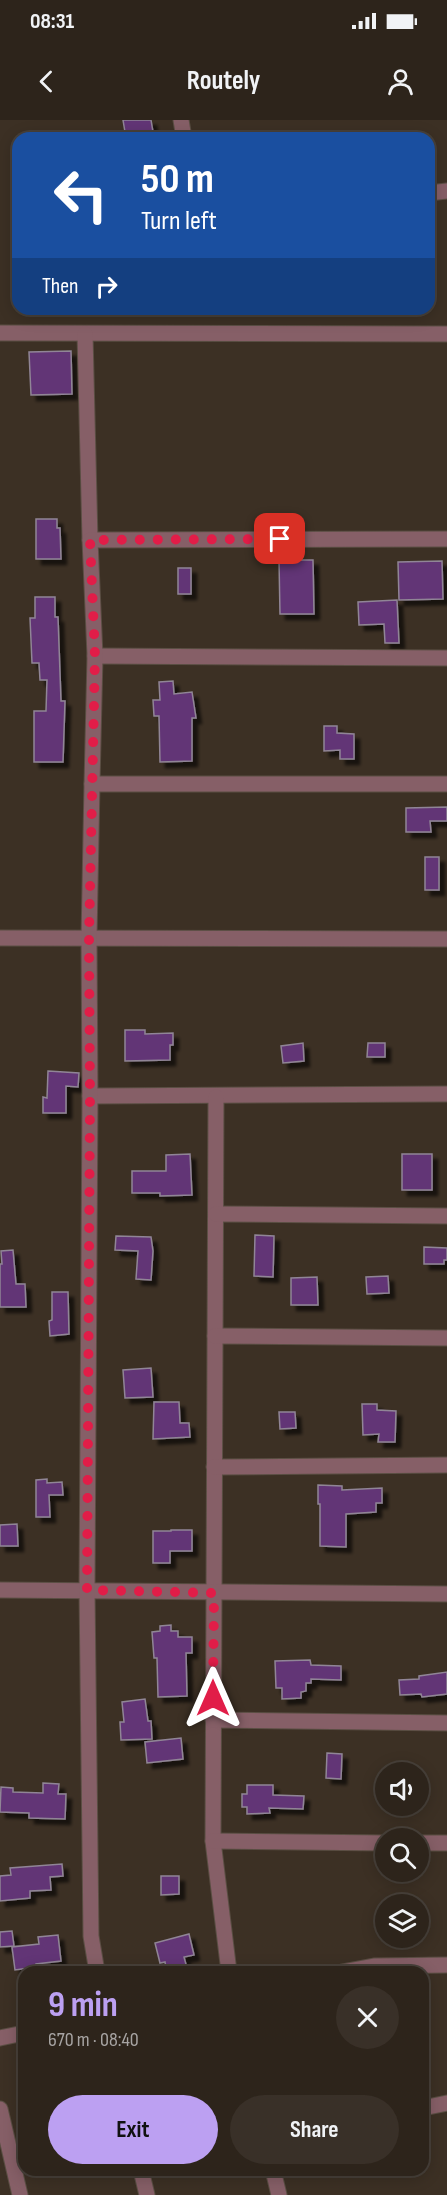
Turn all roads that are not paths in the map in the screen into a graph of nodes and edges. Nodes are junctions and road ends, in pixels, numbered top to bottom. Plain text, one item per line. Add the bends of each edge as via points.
1 (0, 333) edge
2 (85, 334) junction
3 (447, 334) edge
4 (447, 539) edge
5 (90, 540) junction
6 (95, 656) junction
7 (447, 658) edge
8 (92, 784) junction
9 (447, 784) edge
10 (0, 938) edge
11 (89, 938) junction
12 (447, 939) edge
13 (447, 1094) edge
14 (90, 1096) junction
15 (216, 1097) junction
16 (216, 1214) junction
17 (447, 1216) edge
18 (215, 1336) junction
19 (447, 1338) edge
20 (447, 1465) edge
21 (214, 1467) junction
22 (0, 1590) edge
23 (87, 1590) junction
24 (214, 1593) junction
25 (447, 1594) edge
26 (213, 1720) junction
27 (447, 1723) edge
28 (213, 1841) junction
29 (375, 1843) edge
30 (429, 1843) edge
31 (447, 1843) edge
32 (447, 1965) edge
33 (96, 1966) edge
34 (228, 1966) edge
35 (374, 1966) edge
36 (18, 2034) edge
37 (0, 2038) edge
38 (447, 2103) edge
39 (429, 2108) edge
40 (0, 2109) edge
41 (142, 2176) edge
42 (274, 2176) edge
43 (20, 2195) edge
44 (147, 2195) edge
45 (279, 2195) edge

1 - 2 street
2 - 3 street
2 - 5 street
4 - 5 street
5 - 6 street
6 - 7 street
6 - 8 street
8 - 9 street
8 - 11 street
10 - 11 street
11 - 12 street
11 - 14 street
13 - 15 street
14 - 15 street
14 - 23 street
15 - 16 street
16 - 17 street
16 - 18 street
18 - 19 street
18 - 21 street
20 - 21 street
21 - 24 street
22 - 23 street
23 - 24 street
23 - 33 street via 91,1936
24 - 25 street
24 - 26 street
26 - 27 street
26 - 28 street
28 - 29 street
28 - 34 street
30 - 31 street
32 - 35 street
36 - 37 street
38 - 39 street
40 - 43 street
41 - 44 street
42 - 45 street

